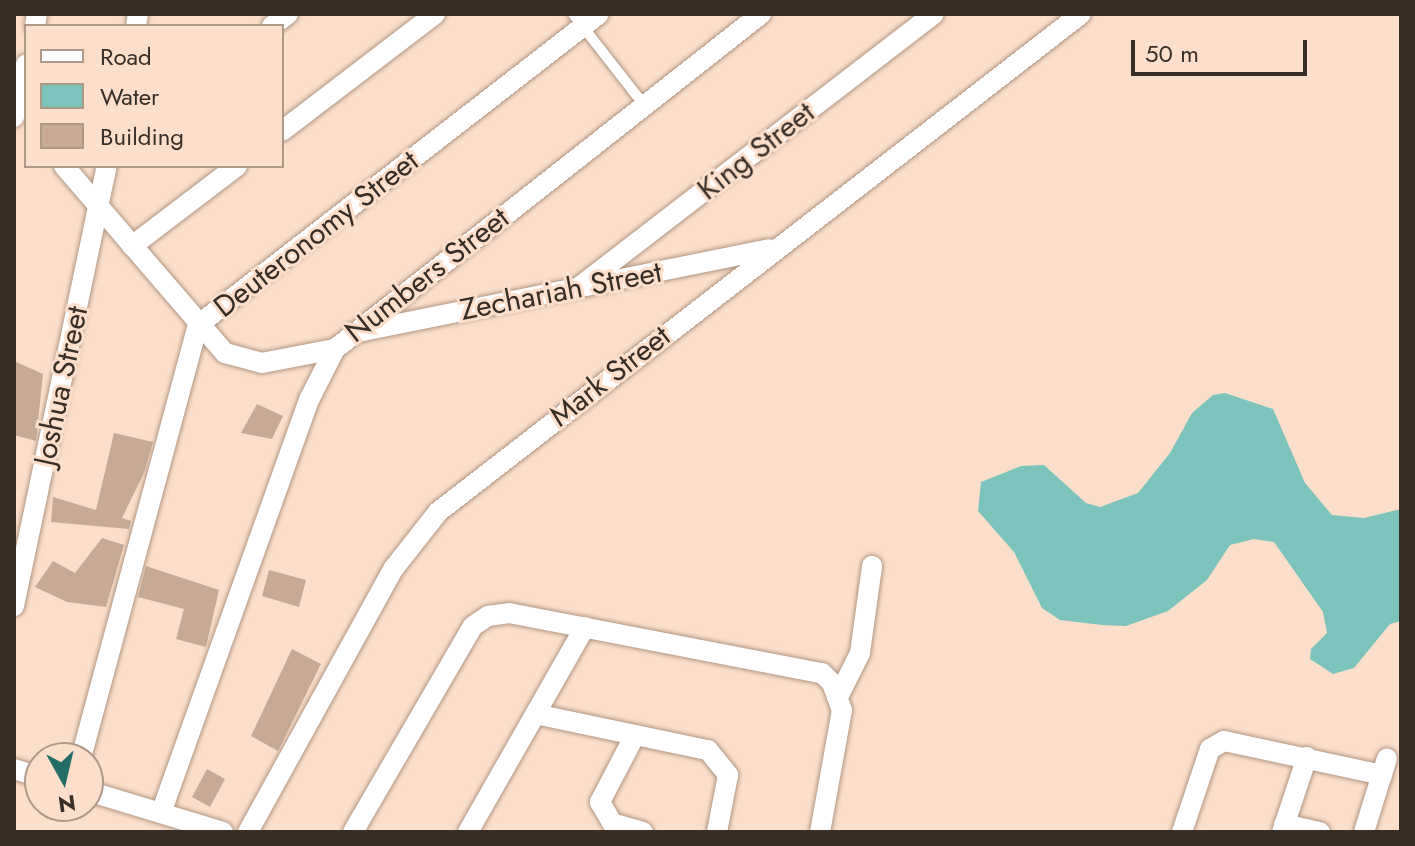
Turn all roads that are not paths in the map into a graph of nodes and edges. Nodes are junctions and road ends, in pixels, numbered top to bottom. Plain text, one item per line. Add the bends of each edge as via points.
1 (435, 14) edge
2 (761, 14) edge
3 (934, 14) edge
4 (1081, 14) edge
5 (585, 18) edge
6 (24, 75) edge
7 (644, 105) junction
8 (17, 113) edge
9 (284, 129) edge
10 (66, 168) edge
11 (107, 168) edge
12 (234, 168) edge
13 (99, 207) junction
14 (132, 246) junction
15 (773, 248) junction
16 (578, 288) junction
17 (198, 325) junction
18 (350, 334) junction
19 (335, 349) junction
20 (872, 566) dead end
21 (14, 606) edge
22 (585, 627) junction
23 (839, 695) junction
24 (535, 714) junction
25 (635, 735) junction
26 (85, 742) edge
27 (1307, 757) junction
28 (104, 796) edge
29 (161, 813) junction
30 (1283, 828) edge
31 (223, 832) edge
32 (248, 832) edge
33 (353, 832) edge
34 (468, 832) edge
35 (643, 832) edge
36 (717, 832) edge
37 (820, 832) edge
38 (1182, 832) edge
39 (1320, 832) edge
40 (1364, 832) edge

1 - 9 street
2 - 7 street, Numbers Street
3 - 16 street, King Street
4 - 15 street, Mark Street
5 - 7 lane
5 - 17 street, Deuteronomy Street
6 - 8 street
7 - 18 street, Numbers Street
10 - 13 street
11 - 13 street, Joshua Street
12 - 14 street
13 - 14 street
13 - 21 street, Joshua Street
14 - 17 street
15 - 16 street, Zechariah Street
15 - 32 street, Mark Street via 438,512 394,568
16 - 18 street, Zechariah Street
17 - 19 street via 225,353 242,361 284,361
17 - 26 street, Deuteronomy Street
18 - 19 street, Numbers Street
19 - 29 street, Numbers Street via 310,398
20 - 23 street via 860,653
22 - 23 street via 809,666 822,673
22 - 24 street
22 - 33 street via 509,613 480,620
23 - 37 street via 841,725
24 - 25 street
24 - 34 street
25 - 35 street via 600,802 612,823
25 - 36 street via 719,757 728,787
27 - 30 street
27 - 38 street via 1234,740 1215,744
27 - 40 street via 1385,766
28 - 29 street
29 - 31 street
30 - 39 street

